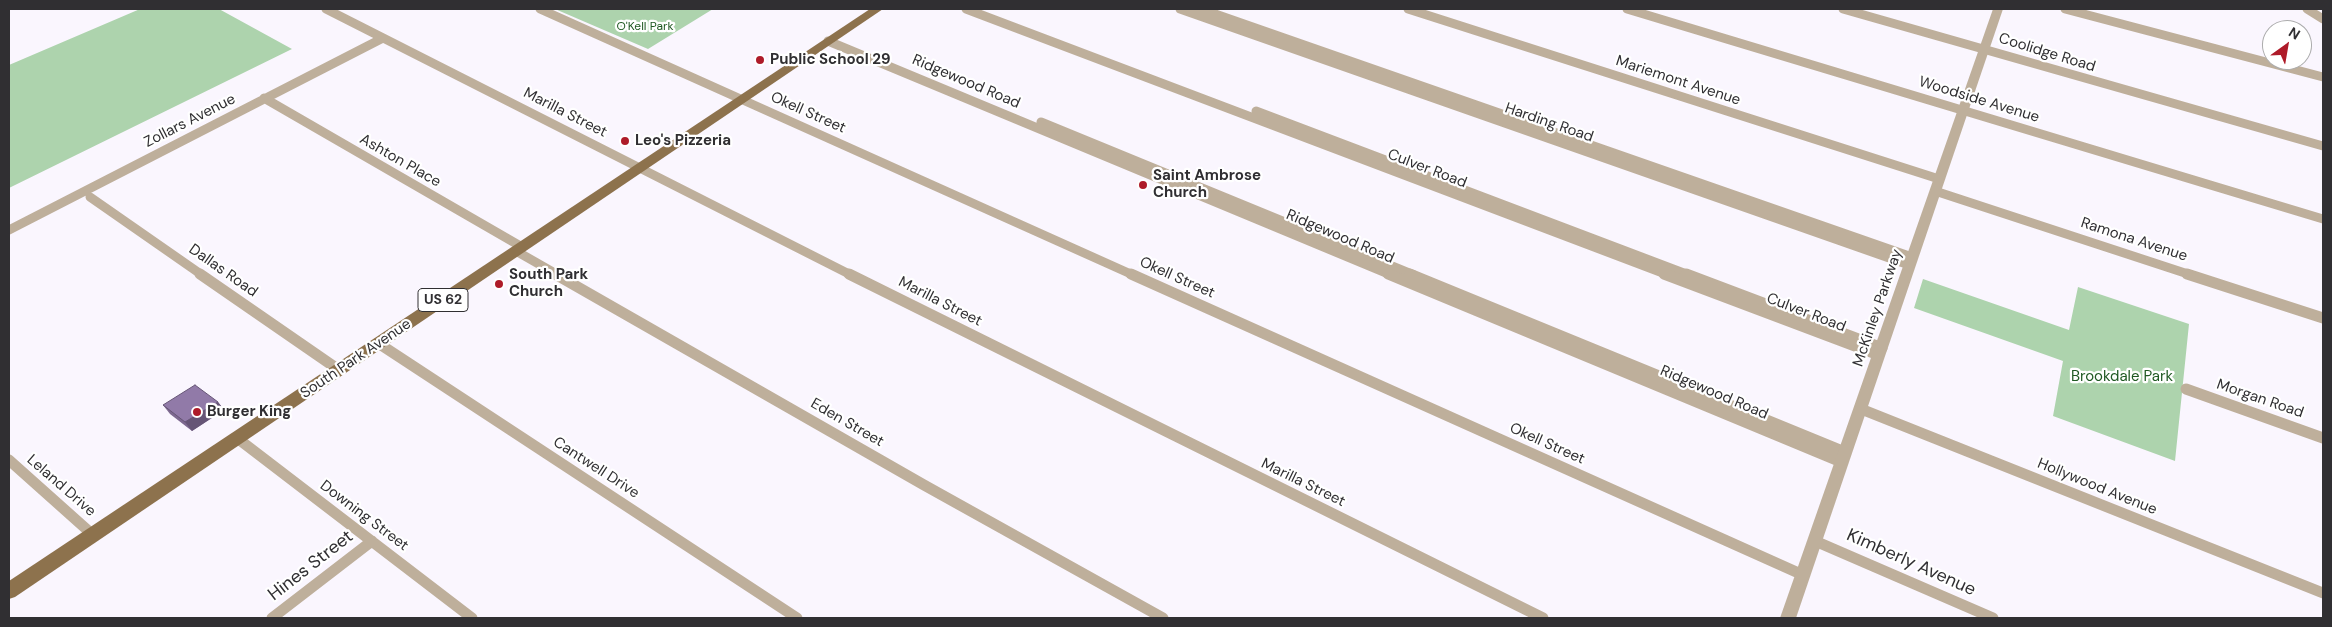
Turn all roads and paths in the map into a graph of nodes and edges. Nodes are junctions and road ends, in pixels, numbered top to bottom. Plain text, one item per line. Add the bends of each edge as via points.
1 (326, 9) edge
2 (540, 9) edge
3 (877, 9) edge
4 (966, 9) edge
5 (984, 9) edge
6 (1180, 9) edge
7 (1201, 9) edge
8 (1408, 9) edge
9 (1626, 9) edge
10 (1842, 9) edge
11 (1998, 9) edge
12 (2065, 9) edge
13 (2307, 9) edge
14 (2323, 19) edge
15 (1241, 26) junction
16 (383, 38) junction
17 (831, 39) junction
18 (1985, 49) junction
19 (2323, 78) edge
20 (264, 98) junction
21 (741, 99) junction
22 (2168, 100) junction
23 (1963, 110) junction
24 (2323, 141) edge
25 (2323, 146) edge
26 (639, 168) junction
27 (1937, 185) junction
28 (90, 197) dead end
29 (2323, 219) edge
30 (9, 230) edge
31 (519, 249) junction
32 (1911, 261) junction
33 (2323, 318) edge
34 (378, 344) junction
35 (1880, 351) junction
36 (339, 370) junction
37 (2186, 389) dead end
38 (1861, 409) junction
39 (237, 438) junction
40 (2323, 438) edge
41 (1843, 457) junction
42 (9, 460) edge
43 (93, 535) junction
44 (372, 541) junction
45 (1815, 541) junction
46 (1803, 575) junction
47 (9, 591) edge
48 (2323, 593) edge
49 (272, 618) edge
50 (472, 618) edge
51 (797, 618) edge
52 (1163, 618) edge
53 (1543, 618) edge
54 (1788, 618) edge
55 (1993, 618) edge

1 - 16 street, Marilla Street
2 - 21 street, Okell Street
3 - 17 main road, South Park Avenue / US 62
4 - 35 street, Culver Road
5 - 35 street, Culver Road
6 - 15 street, Harding Road
7 - 15 street, Harding Road
8 - 27 street, Mariemont Avenue
9 - 23 street, Woodside Avenue
10 - 18 street, Coolidge Road
11 - 18 street, McKinley Parkway
12 - 19 street
13 - 14 street
15 - 32 street, Harding Road
16 - 20 street, Zollars Avenue
16 - 26 street, Marilla Street
17 - 21 main road, South Park Avenue / US 62
17 - 41 street, Ridgewood Road
18 - 22 street, Coolidge Road
18 - 23 street, McKinley Parkway
20 - 30 street, Zollars Avenue
20 - 31 street, Ashton Place
21 - 26 main road, South Park Avenue / US 62
21 - 46 street, Okell Street
22 - 24 street, Coolidge Road
22 - 25 street, Coolidge Road
23 - 27 street, McKinley Parkway
23 - 29 street, Woodside Avenue
26 - 31 main road, South Park Avenue / US 62
26 - 53 street, Marilla Street
27 - 32 street, McKinley Parkway
27 - 33 street, Ramona Avenue
28 - 36 street, Dallas Road
31 - 34 main road, South Park Avenue / US 62
31 - 52 street, Eden Street via 924,485
32 - 35 street, McKinley Parkway
34 - 36 main road, South Park Avenue / US 62
34 - 51 street, Cantwell Drive
35 - 38 street, McKinley Parkway
36 - 39 main road, South Park Avenue / US 62
37 - 40 street, Morgan Road
38 - 41 street, McKinley Parkway
38 - 48 street, Hollywood Avenue
39 - 43 main road, South Park Avenue / US 62
39 - 44 street, Downing Street
41 - 45 street, McKinley Parkway
42 - 43 street, Leland Drive
43 - 47 main road, South Park Avenue / US 62
44 - 49 street, Hines Street
44 - 50 street, Downing Street
45 - 46 street, McKinley Parkway
45 - 55 street, Kimberly Avenue
46 - 54 street, McKinley Parkway

